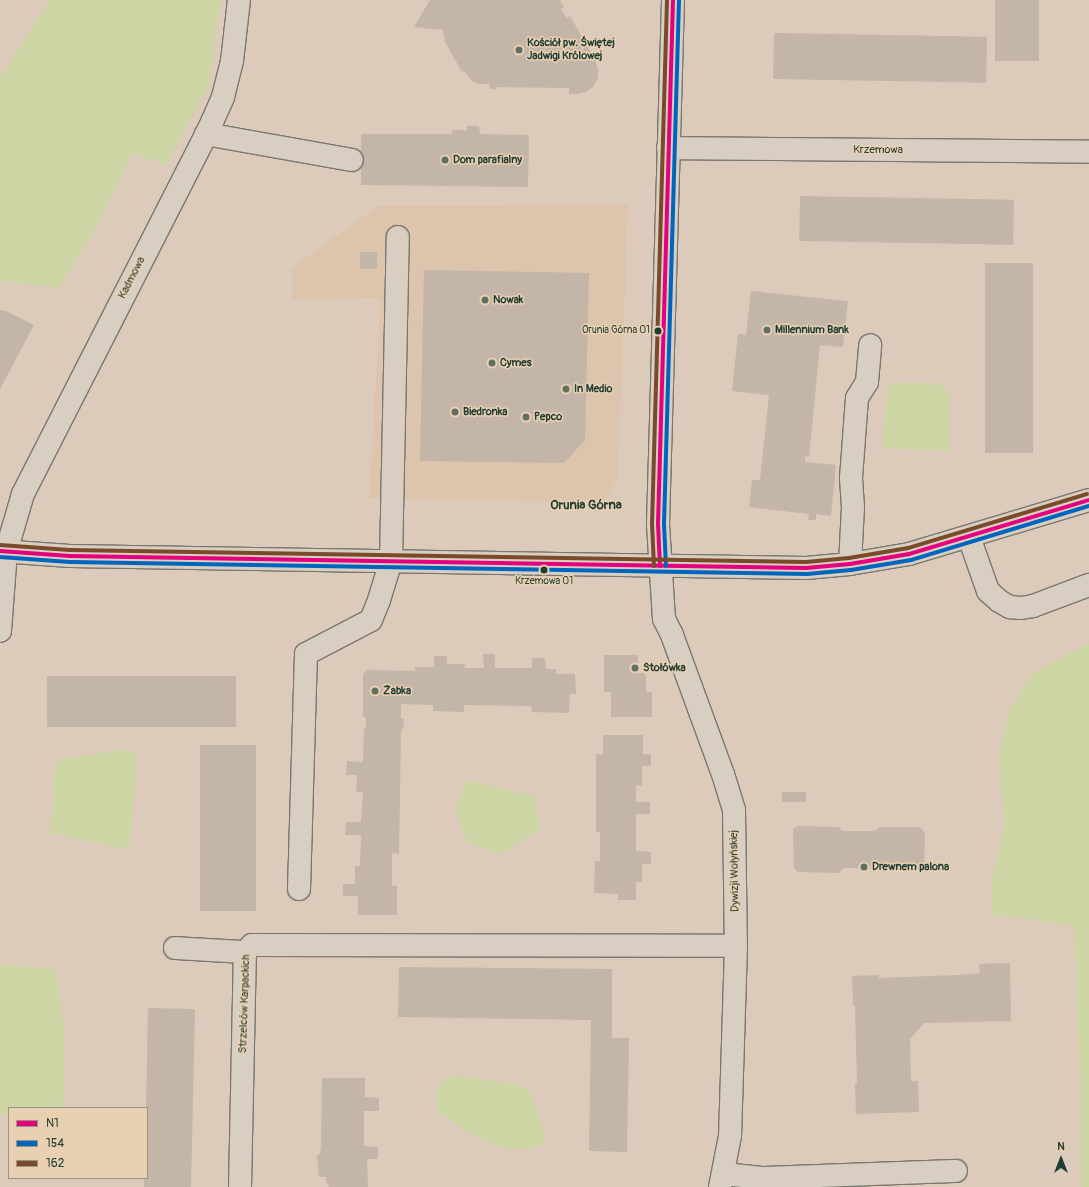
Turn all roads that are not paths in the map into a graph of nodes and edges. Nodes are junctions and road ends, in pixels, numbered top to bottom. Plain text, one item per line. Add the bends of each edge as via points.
1 (239, 0) edge
2 (673, 0) edge
3 (206, 134) junction
4 (668, 148) junction
5 (1089, 152) edge
6 (352, 160) dead end
7 (398, 237) dead end
8 (870, 345) dead end
9 (1089, 500) edge
10 (969, 537) junction
11 (3, 551) edge
12 (391, 561) junction
13 (850, 564) junction
14 (660, 566) junction
15 (1089, 585) edge
16 (0, 631) edge
17 (299, 888) dead end
18 (736, 946) junction
19 (175, 948) dead end
20 (245, 952) junction
21 (956, 1171) dead end
22 (722, 1181) edge
23 (240, 1187) edge

1 - 3 street, Kadmowa via 232,61 225,90
2 - 4 street
3 - 6 street
3 - 11 street, Kadmowa via 23,494
4 - 5 street, Krzemowa
4 - 14 street via 658,524
7 - 12 street
8 - 13 street via 867,382 857,398 851,478 853,507
9 - 10 street
10 - 13 street via 909,554
10 - 15 street via 988,591 1010,607 1033,606
11 - 12 street via 70,556
11 - 16 street, Kadmowa
12 - 14 street
12 - 17 street via 371,620 306,654
13 - 14 street via 806,568
14 - 18 street, Dywizji Wołyńskiej via 664,619 707,730 734,810
18 - 20 street, Strzelców Karpackich via 252,945
18 - 22 street, Dywizji Wołyńskiej via 730,1136
19 - 20 street
20 - 23 street, Strzelców Karpackich
21 - 22 street

